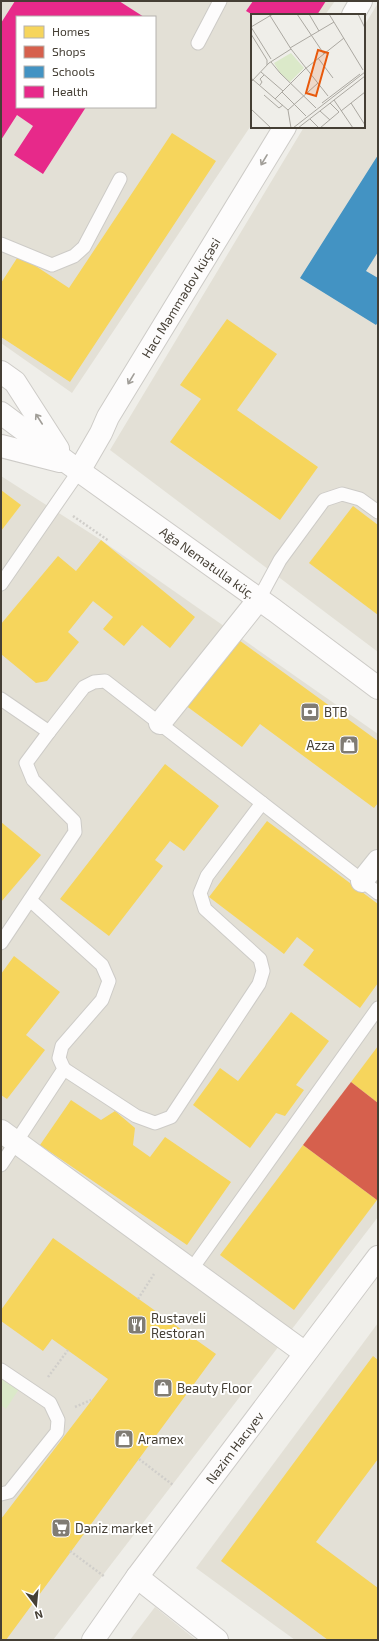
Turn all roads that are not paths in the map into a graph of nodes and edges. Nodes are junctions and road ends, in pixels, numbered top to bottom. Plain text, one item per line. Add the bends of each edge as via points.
1 (220, 1) edge
2 (361, 1) edge
3 (354, 14) edge
4 (198, 43) dead end
5 (284, 128) edge
6 (120, 179) dead end
7 (1, 244) edge
8 (1, 372) edge
9 (1, 413) edge
10 (1, 446) edge
11 (73, 467) junction
12 (378, 512) edge
13 (1, 584) edge
14 (259, 599) junction
15 (378, 688) edge
16 (1, 699) edge
17 (160, 723) junction
18 (49, 732) junction
19 (262, 803) junction
20 (378, 861) edge
21 (370, 887) edge
22 (30, 900) junction
23 (1, 943) edge
24 (378, 1008) edge
25 (64, 1069) junction
26 (9, 1137) edge
27 (1, 1165) edge
28 (378, 1257) edge
29 (191, 1270) junction
30 (306, 1353) junction
31 (1, 1370) edge
32 (1, 1494) edge
33 (132, 1585) junction
34 (93, 1640) edge
35 (217, 1640) edge

1 - 4 lane
2 - 3 street
5 -> 11 street, Hacı Məmmədov küçəsi via 108,417 101,433
6 - 7 lane via 84,247 74,256 52,265
11 -> 8 street via 15,382
9 - 11 street, Ağa Nemətulla küç.
10 - 11 street
11 - 13 lane via 56,505
11 - 14 street, Ağa Nemətulla küç.
12 - 14 lane via 360,499 342,494 324,500 280,560
14 - 15 street, Ağa Nemətulla küç.
14 - 17 street
16 - 18 lane
17 - 18 lane via 105,681 94,682 84,687
17 - 19 lane
18 - 22 lane via 26,763 33,780 74,821 75,832
19 - 21 lane
19 - 25 lane via 207,876 200,893 205,909 260,959 263,971 259,984 171,1117 155,1123 136,1116
20 - 21 street
22 - 23 lane
22 - 25 lane via 102,965 109,981 102,1000 62,1046 59,1058
24 - 29 lane
25 - 26 lane
26 - 27 lane
26 - 29 street
28 - 30 street, Nazim Hacıyev
29 - 30 street
30 - 33 street, Nazim Hacıyev
31 - 32 lane via 50,1403 58,1420 57,1432 8,1492
33 - 34 street, Nazim Hacıyev
33 - 35 street

